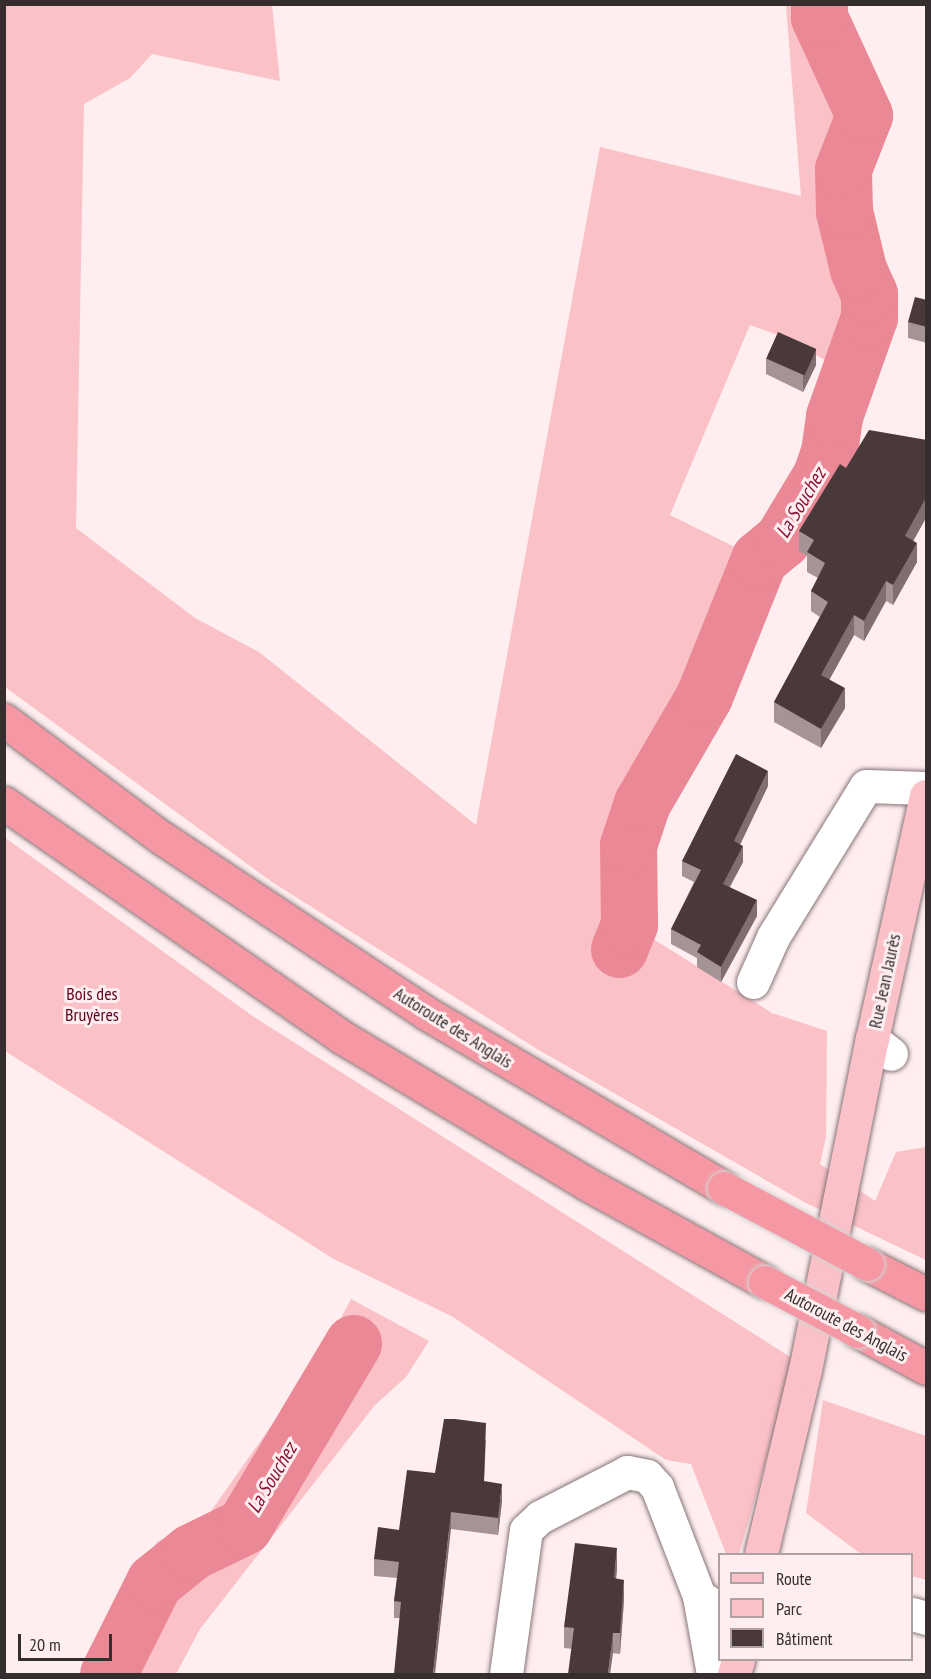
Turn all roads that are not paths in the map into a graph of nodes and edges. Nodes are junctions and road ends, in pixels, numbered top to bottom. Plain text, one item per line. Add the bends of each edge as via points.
1 (4, 720) edge
2 (927, 788) edge
3 (927, 796) edge
4 (4, 803) edge
5 (753, 982) dead end
6 (927, 1294) edge
7 (927, 1368) edge
8 (761, 1553) edge
9 (709, 1603) edge
10 (506, 1674) edge
11 (713, 1674) edge

1 - 6 highway, Autoroute des Anglais, bridge via 162,838 426,1013 724,1188
2 - 5 street via 866,786 773,937
3 - 8 main road, Rue Jean Jaurès via 881,1046 846,1167 805,1370
4 - 7 highway, Autoroute des Anglais, bridge via 340,1036 587,1184
9 - 10 street via 657,1487 647,1476 627,1473 540,1517 526,1530
9 - 11 street

